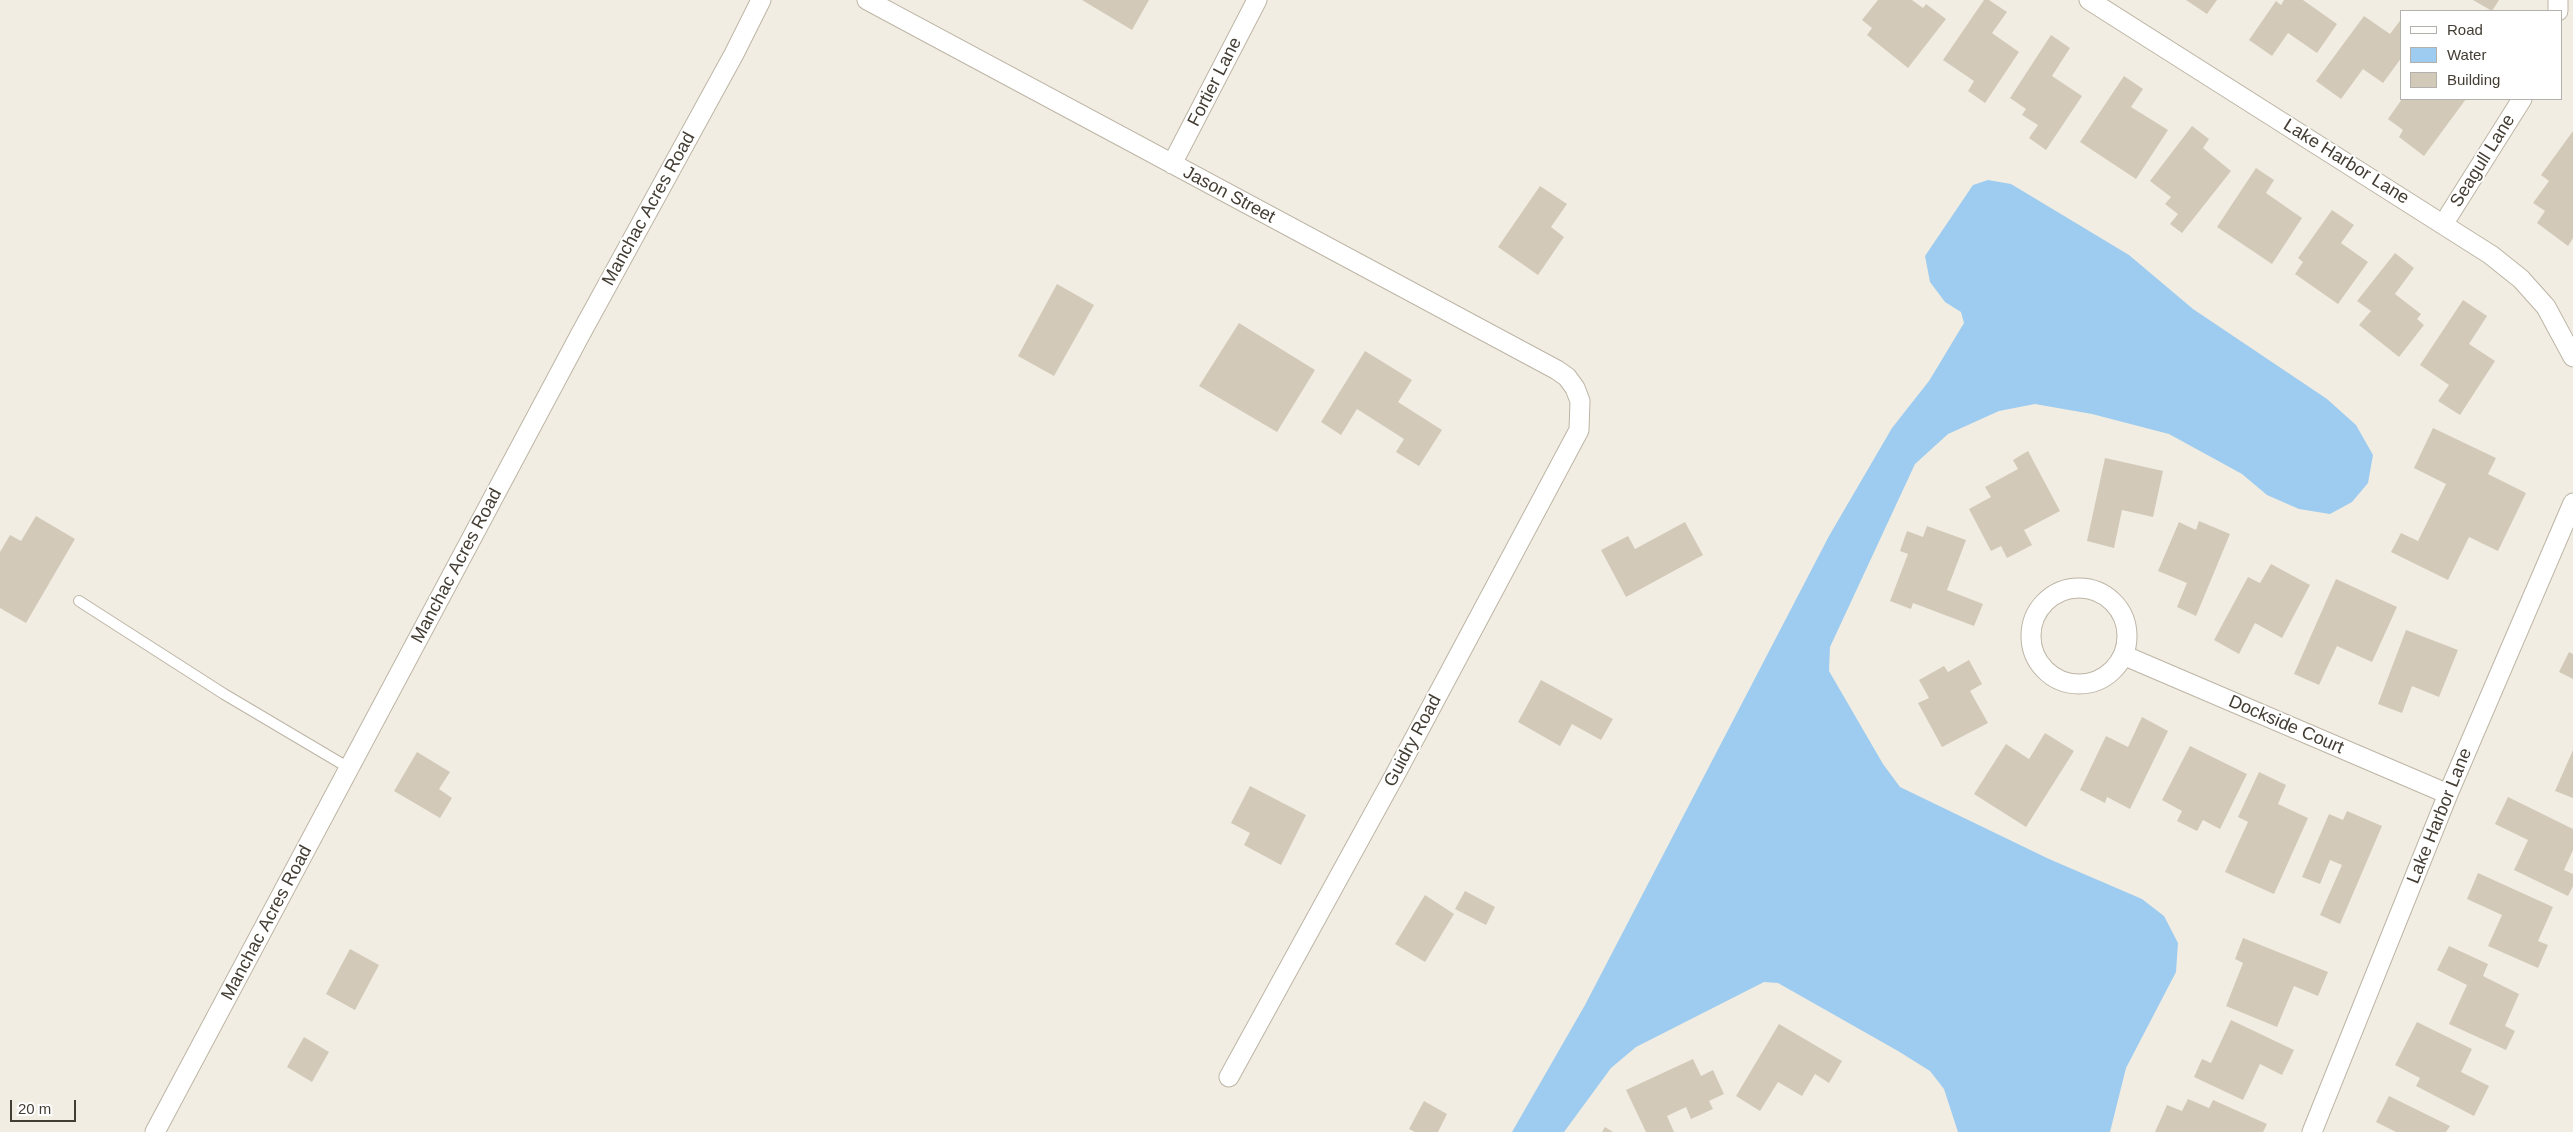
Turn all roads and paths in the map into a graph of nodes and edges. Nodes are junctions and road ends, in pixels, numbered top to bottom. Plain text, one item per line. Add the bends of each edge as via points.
1 (760, 0) edge
2 (867, 0) edge
3 (1258, 0) edge
4 (2089, 0) edge
5 (2521, 100) edge
6 (1172, 164) junction
7 (2444, 223) junction
8 (2573, 357) edge
9 (1580, 401) joint
10 (2573, 503) edge
11 (79, 601) dead end
12 (2123, 655) junction
13 (349, 768) junction
14 (2448, 794) junction
15 (1229, 1077) dead end
16 (155, 1132) edge
17 (2312, 1132) edge

1 - 13 street, Manchac Acres Road via 734,54
2 - 6 street, Jason Street
3 - 6 street, Fortier Lane
4 - 7 street, Lake Harbor Lane
5 - 7 street, Seagull Lane
6 - 9 street, Jason Street via 1557,370 1567,377
7 - 8 street, Lake Harbor Lane via 2492,255 2520,279 2546,307
9 - 15 street, Guidry Road via 1579,430 1396,774
10 - 14 street, Lake Harbor Lane
11 - 13 lane via 224,694
12 - 12 street via 2126,625 2120,610 2097,590 2066,588 2041,605 2032,620 2033,652 2041,666 2054,677 2069,683 2085,684 2101,679 2114,669
12 - 14 street, Dockside Court
13 - 16 street, Manchac Acres Road
14 - 17 street, Lake Harbor Lane

